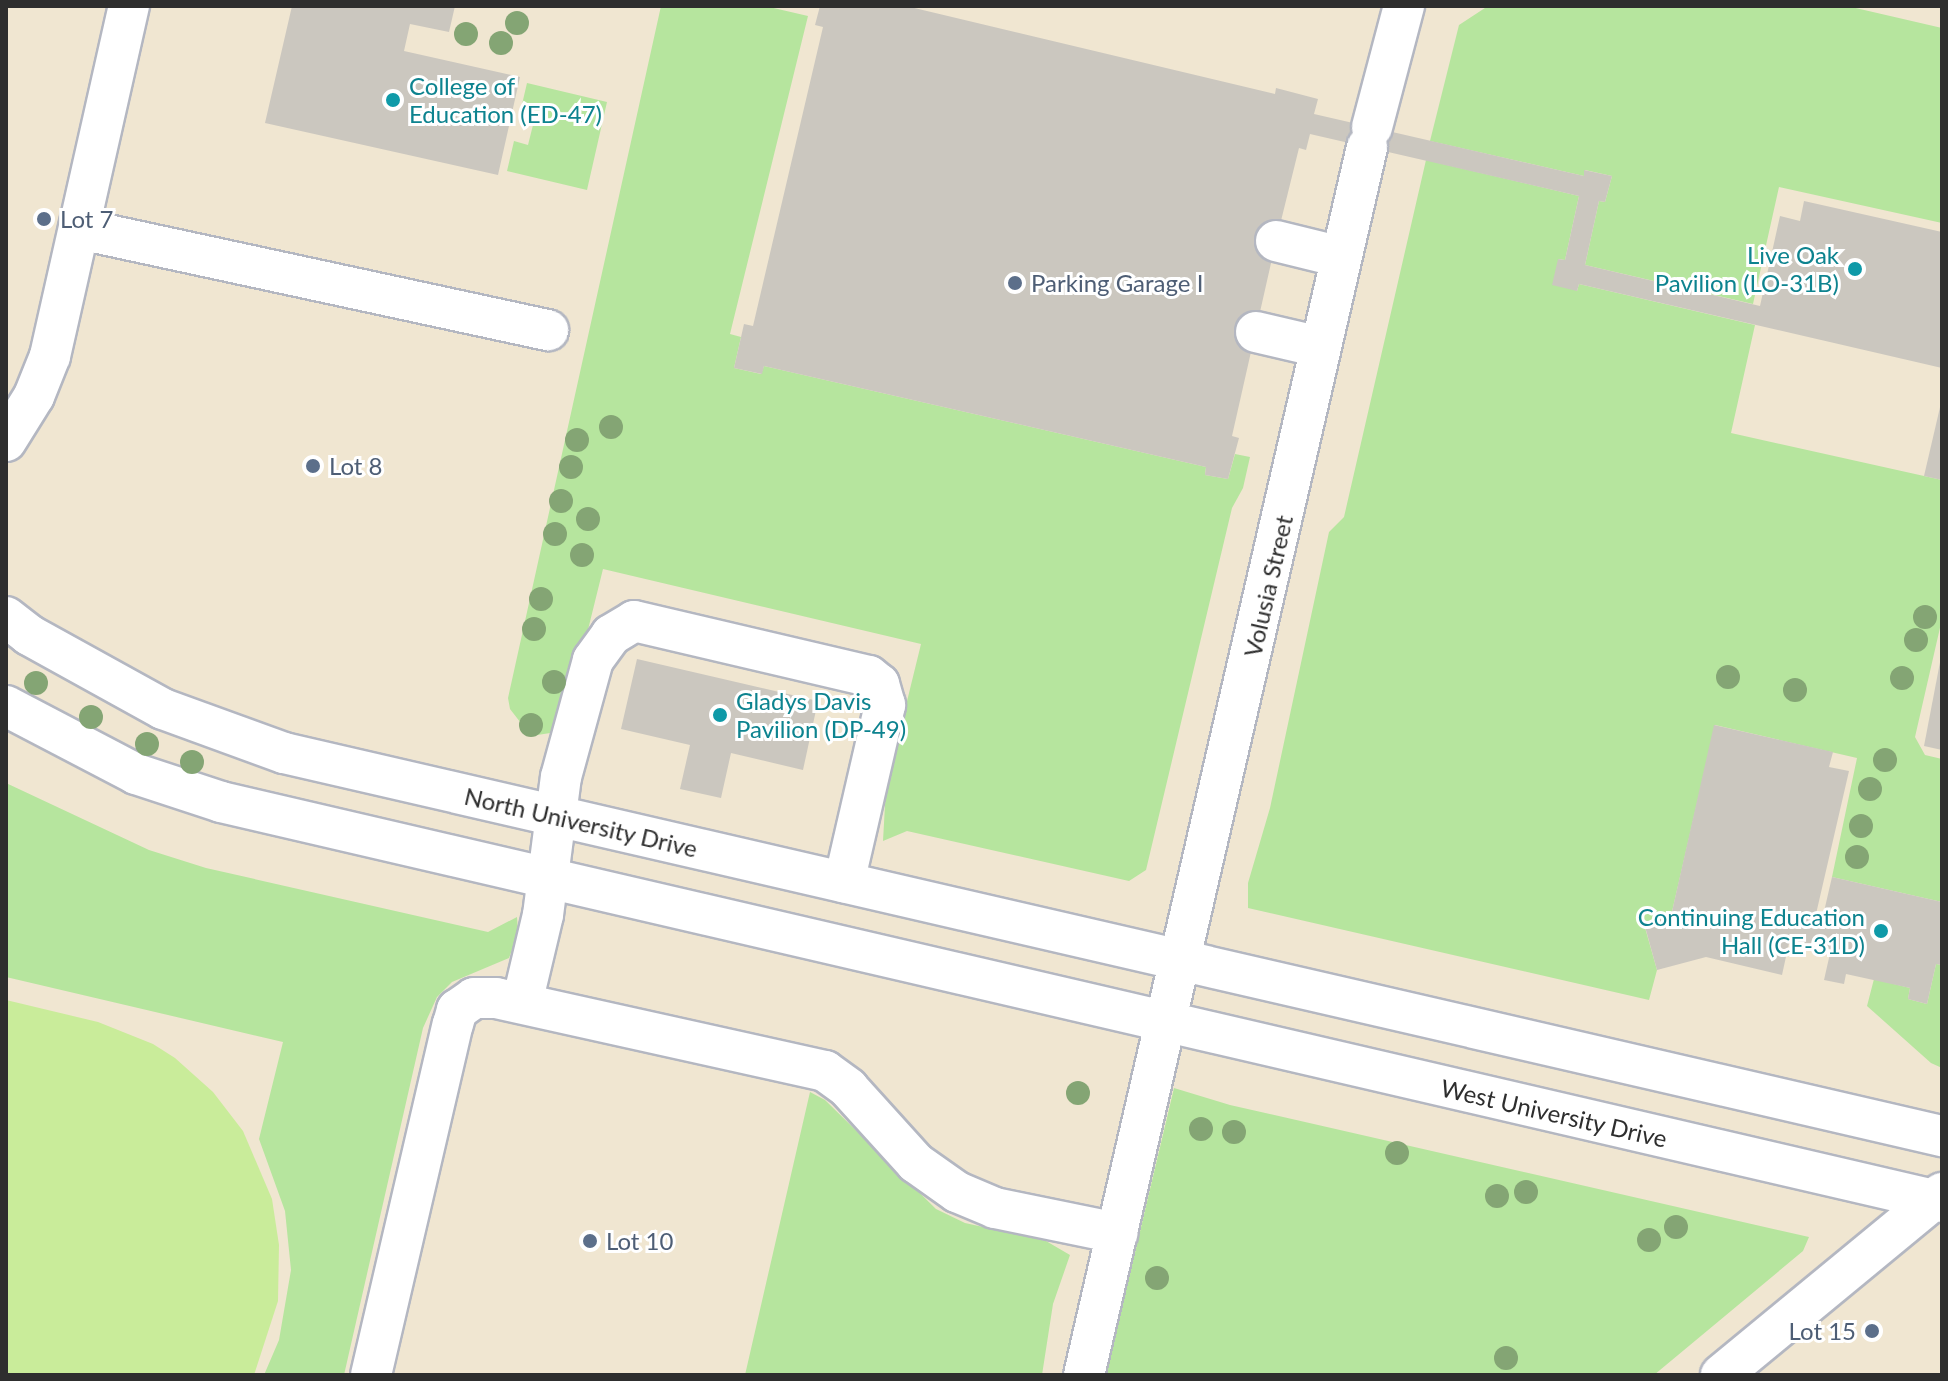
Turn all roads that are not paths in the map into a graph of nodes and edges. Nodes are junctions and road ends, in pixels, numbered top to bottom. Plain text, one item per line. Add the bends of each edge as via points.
1 (129, 6) edge
2 (1404, 6) edge
3 (80, 229) junction
4 (1276, 241) dead end
5 (1341, 257) junction
6 (548, 330) dead end
7 (1256, 332) dead end
8 (1320, 347) junction
9 (6, 441) edge
10 (6, 617) edge
11 (6, 706) edge
12 (556, 817) junction
13 (548, 877) junction
14 (844, 882) junction
15 (1182, 961) junction
16 (522, 1003) junction
17 (1166, 1023) junction
18 (1942, 1136) edge
19 (1939, 1198) edge
20 (1117, 1233) junction
21 (371, 1375) edge
22 (1084, 1375) edge
23 (1721, 1375) edge

1 - 3 street
2 - 5 street, Volusia Street
3 - 6 street
3 - 9 street via 50,356 34,396
4 - 5 street
5 - 8 street, Volusia Street
7 - 8 street
8 - 15 street, Volusia Street
10 - 12 street, North University Drive via 124,689 222,733 284,753
11 - 13 street via 136,774 221,802
12 - 13 street
12 - 14 street, North University Drive
12 - 14 street via 561,777 593,660 622,626 647,622 869,676 879,684 885,705
13 - 16 street
13 - 17 street
14 - 15 street, North University Drive
15 - 17 street, Volusia Street
15 - 18 street
16 - 20 street via 825,1071 848,1088 916,1163 957,1192 995,1208
16 - 21 street via 474,998 457,1010
17 - 19 street, West University Drive
17 - 20 street, Volusia Street
19 - 23 street
20 - 22 street, Volusia Street

